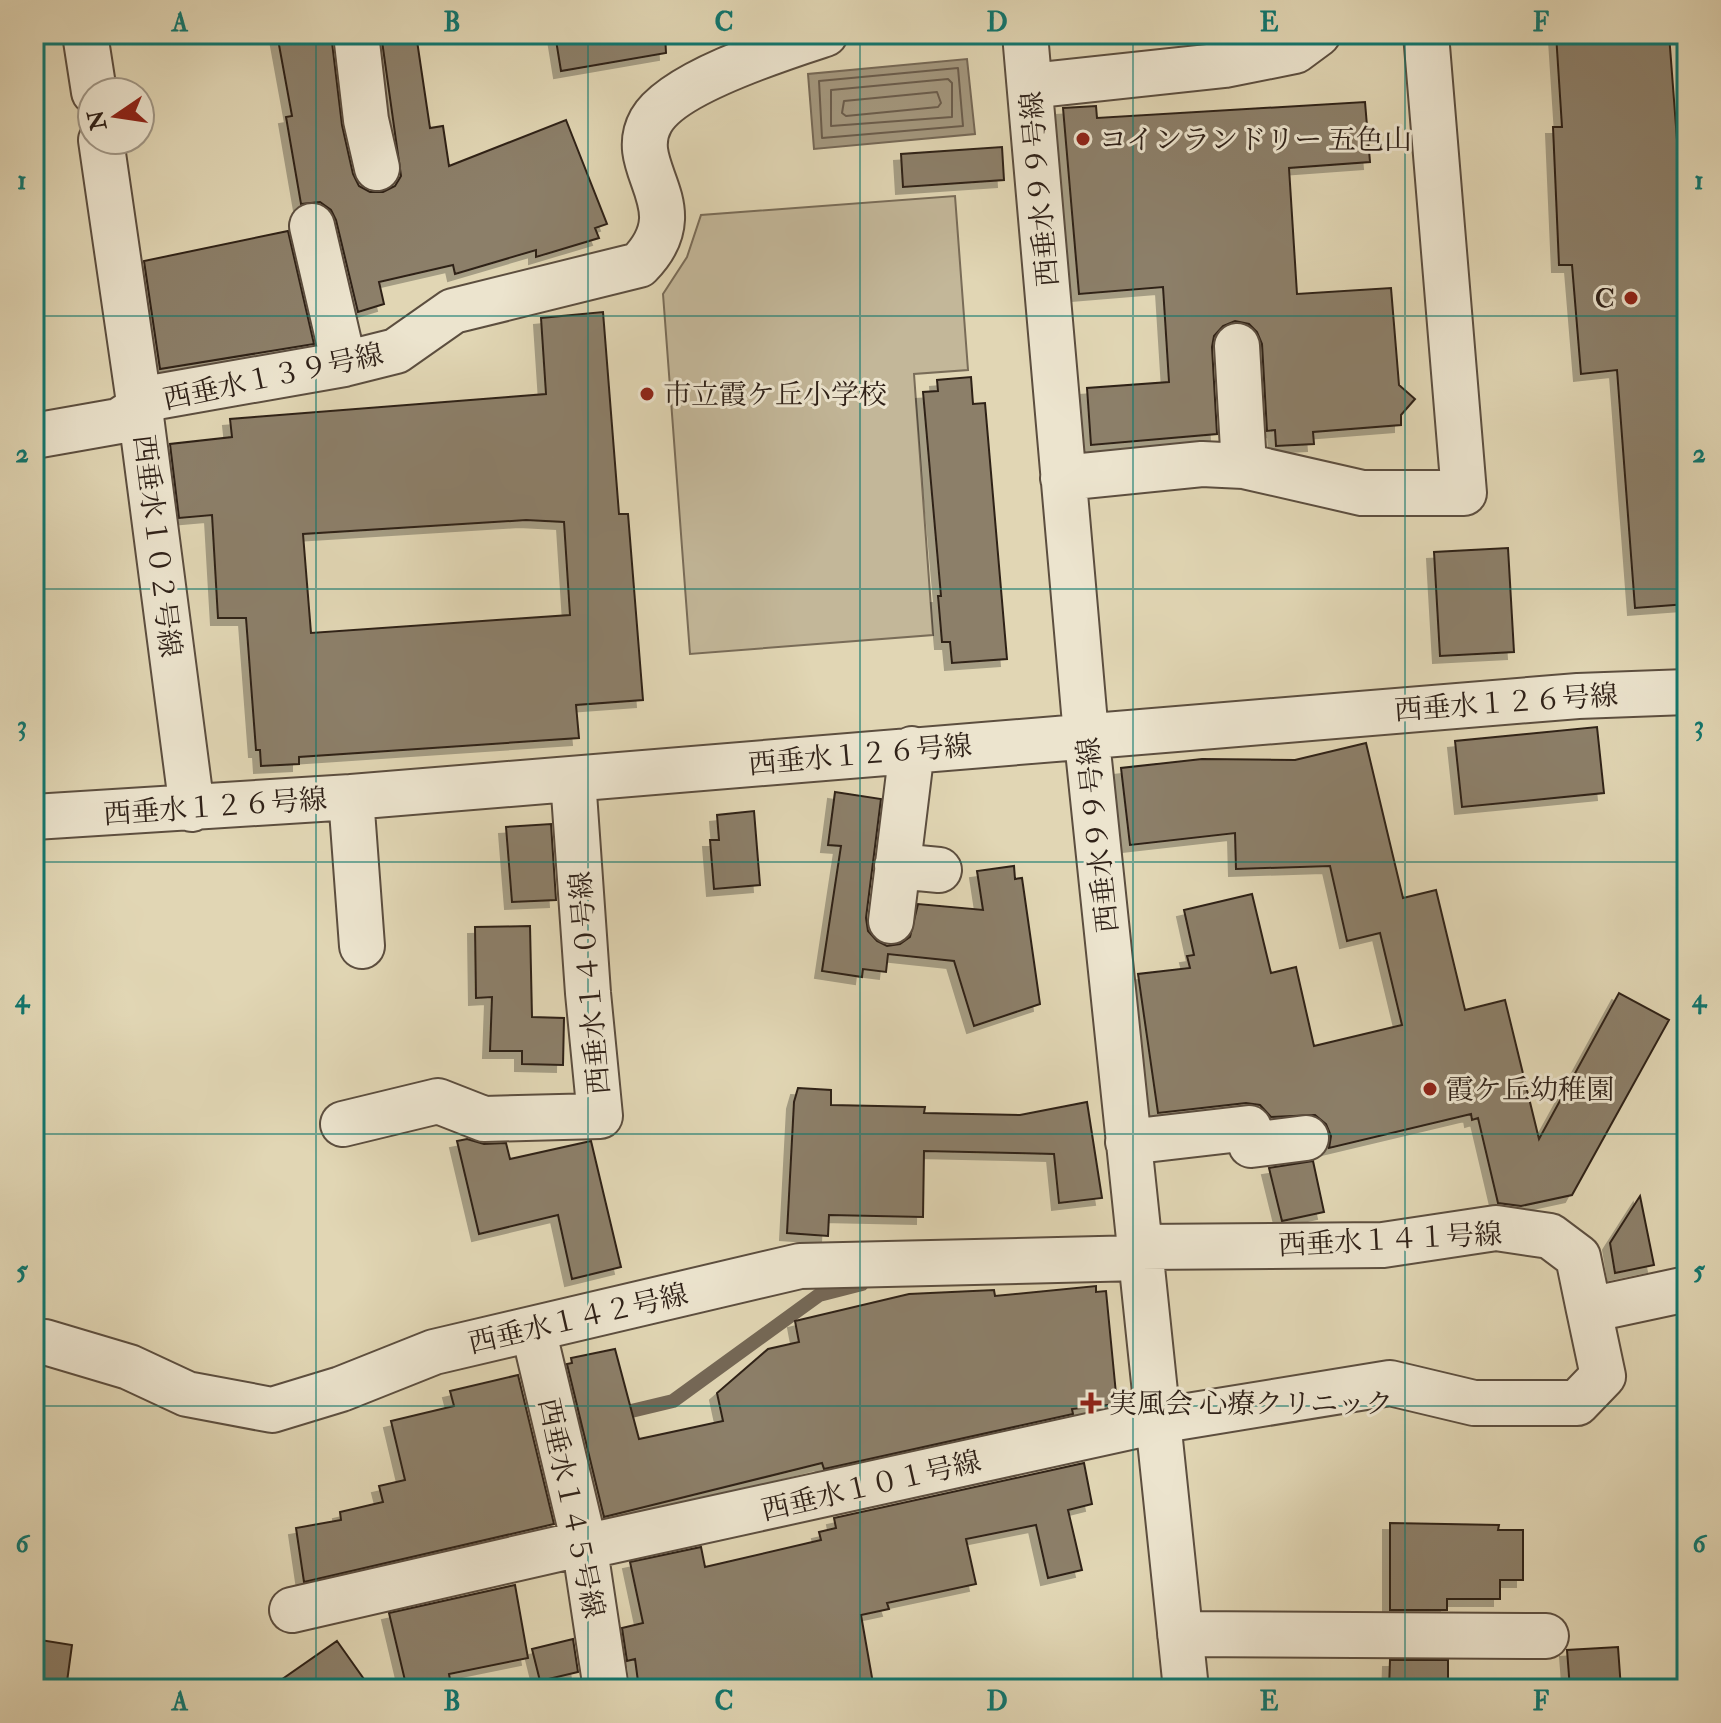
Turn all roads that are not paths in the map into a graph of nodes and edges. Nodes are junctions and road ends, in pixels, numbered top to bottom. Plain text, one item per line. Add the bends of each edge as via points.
1 (85, 34) edge
2 (356, 34) edge
3 (825, 34) edge
4 (1025, 34) edge
5 (1318, 34) edge
6 (1426, 34) edge
7 (737, 47) edge
8 (92, 76) edge
9 (1030, 86) junction
10 (103, 156) edge
11 (377, 168) dead end
12 (312, 226) dead end
13 (1237, 346) dead end
14 (344, 364) junction
15 (140, 409) junction
16 (34, 436) edge
17 (1244, 466) junction
18 (1063, 478) junction
19 (1687, 692) edge
20 (1087, 734) junction
21 (912, 749) junction
22 (573, 779) junction
23 (351, 797) junction
24 (192, 809) junction
25 (34, 817) edge
26 (891, 921) dead end
27 (362, 946) dead end
28 (343, 1124) dead end
29 (1306, 1138) dead end
30 (1128, 1142) junction
31 (1141, 1253) junction
32 (1687, 1289) edge
33 (1589, 1310) junction
34 (533, 1329) junction
35 (34, 1345) edge
36 (1157, 1421) junction
37 (584, 1543) junction
38 (292, 1610) dead end
39 (1180, 1634) junction
40 (1546, 1636) dead end
41 (606, 1689) edge
42 (1186, 1689) edge

1 - 8 street
2 - 11 street
3 - 7 street
4 - 9 street, 西垂水９９号線
5 - 9 street via 1295,51 1225,65
6 - 17 street via 1464,493 1362,493
7 - 14 street, 西垂水１３９号線 via 660,108 649,124 645,143 665,220 656,248 639,265 453,311 396,351
9 - 18 street, 西垂水９９号線
10 - 15 street, 西垂水１０２号線
12 - 14 street
13 - 17 street
14 - 15 street, 西垂水１３９号線 via 156,397
15 - 16 street, 西垂水１３９号線 via 119,421
15 - 24 street, 西垂水１０２号線
17 - 18 street via 1202,464
18 - 20 street, 西垂水９９号線
19 - 20 street, 西垂水１２６号線 via 1644,691
20 - 21 street, 西垂水１２６号線
20 - 30 street, 西垂水９９号線
21 - 22 street, 西垂水１２６号線
21 - 26 street via 918,868
22 - 23 street, 西垂水１２６号線
22 - 28 street, 西垂水１４０号線 via 600,1116 484,1119 438,1101
23 - 24 street, 西垂水１２６号線
23 - 27 street
24 - 25 street, 西垂水１２６号線
29 - 30 street via 1251,1145 1249,1128
30 - 31 street, 西垂水９９号線
31 - 33 street, 西垂水１４１号線 via 1383,1245 1496,1228 1550,1236 1578,1257
31 - 34 street, 西垂水１４２号線 via 800,1266
31 - 36 street, 西垂水９９号線
32 - 33 street
33 - 36 street, 西垂水１４１号線 via 1603,1376 1577,1403 1474,1403 1390,1383
34 - 35 street, 西垂水１４２号線 via 434,1352 272,1410 187,1394 129,1367 45,1342
34 - 37 street, 西垂水１４５号線
36 - 37 street, 西垂水１０１号線 via 757,1511
36 - 39 street, 西垂水９９号線
37 - 38 street, 西垂水１０１号線
37 - 41 street, 西垂水１４５号線
39 - 40 street
39 - 42 street, 西垂水９９号線

